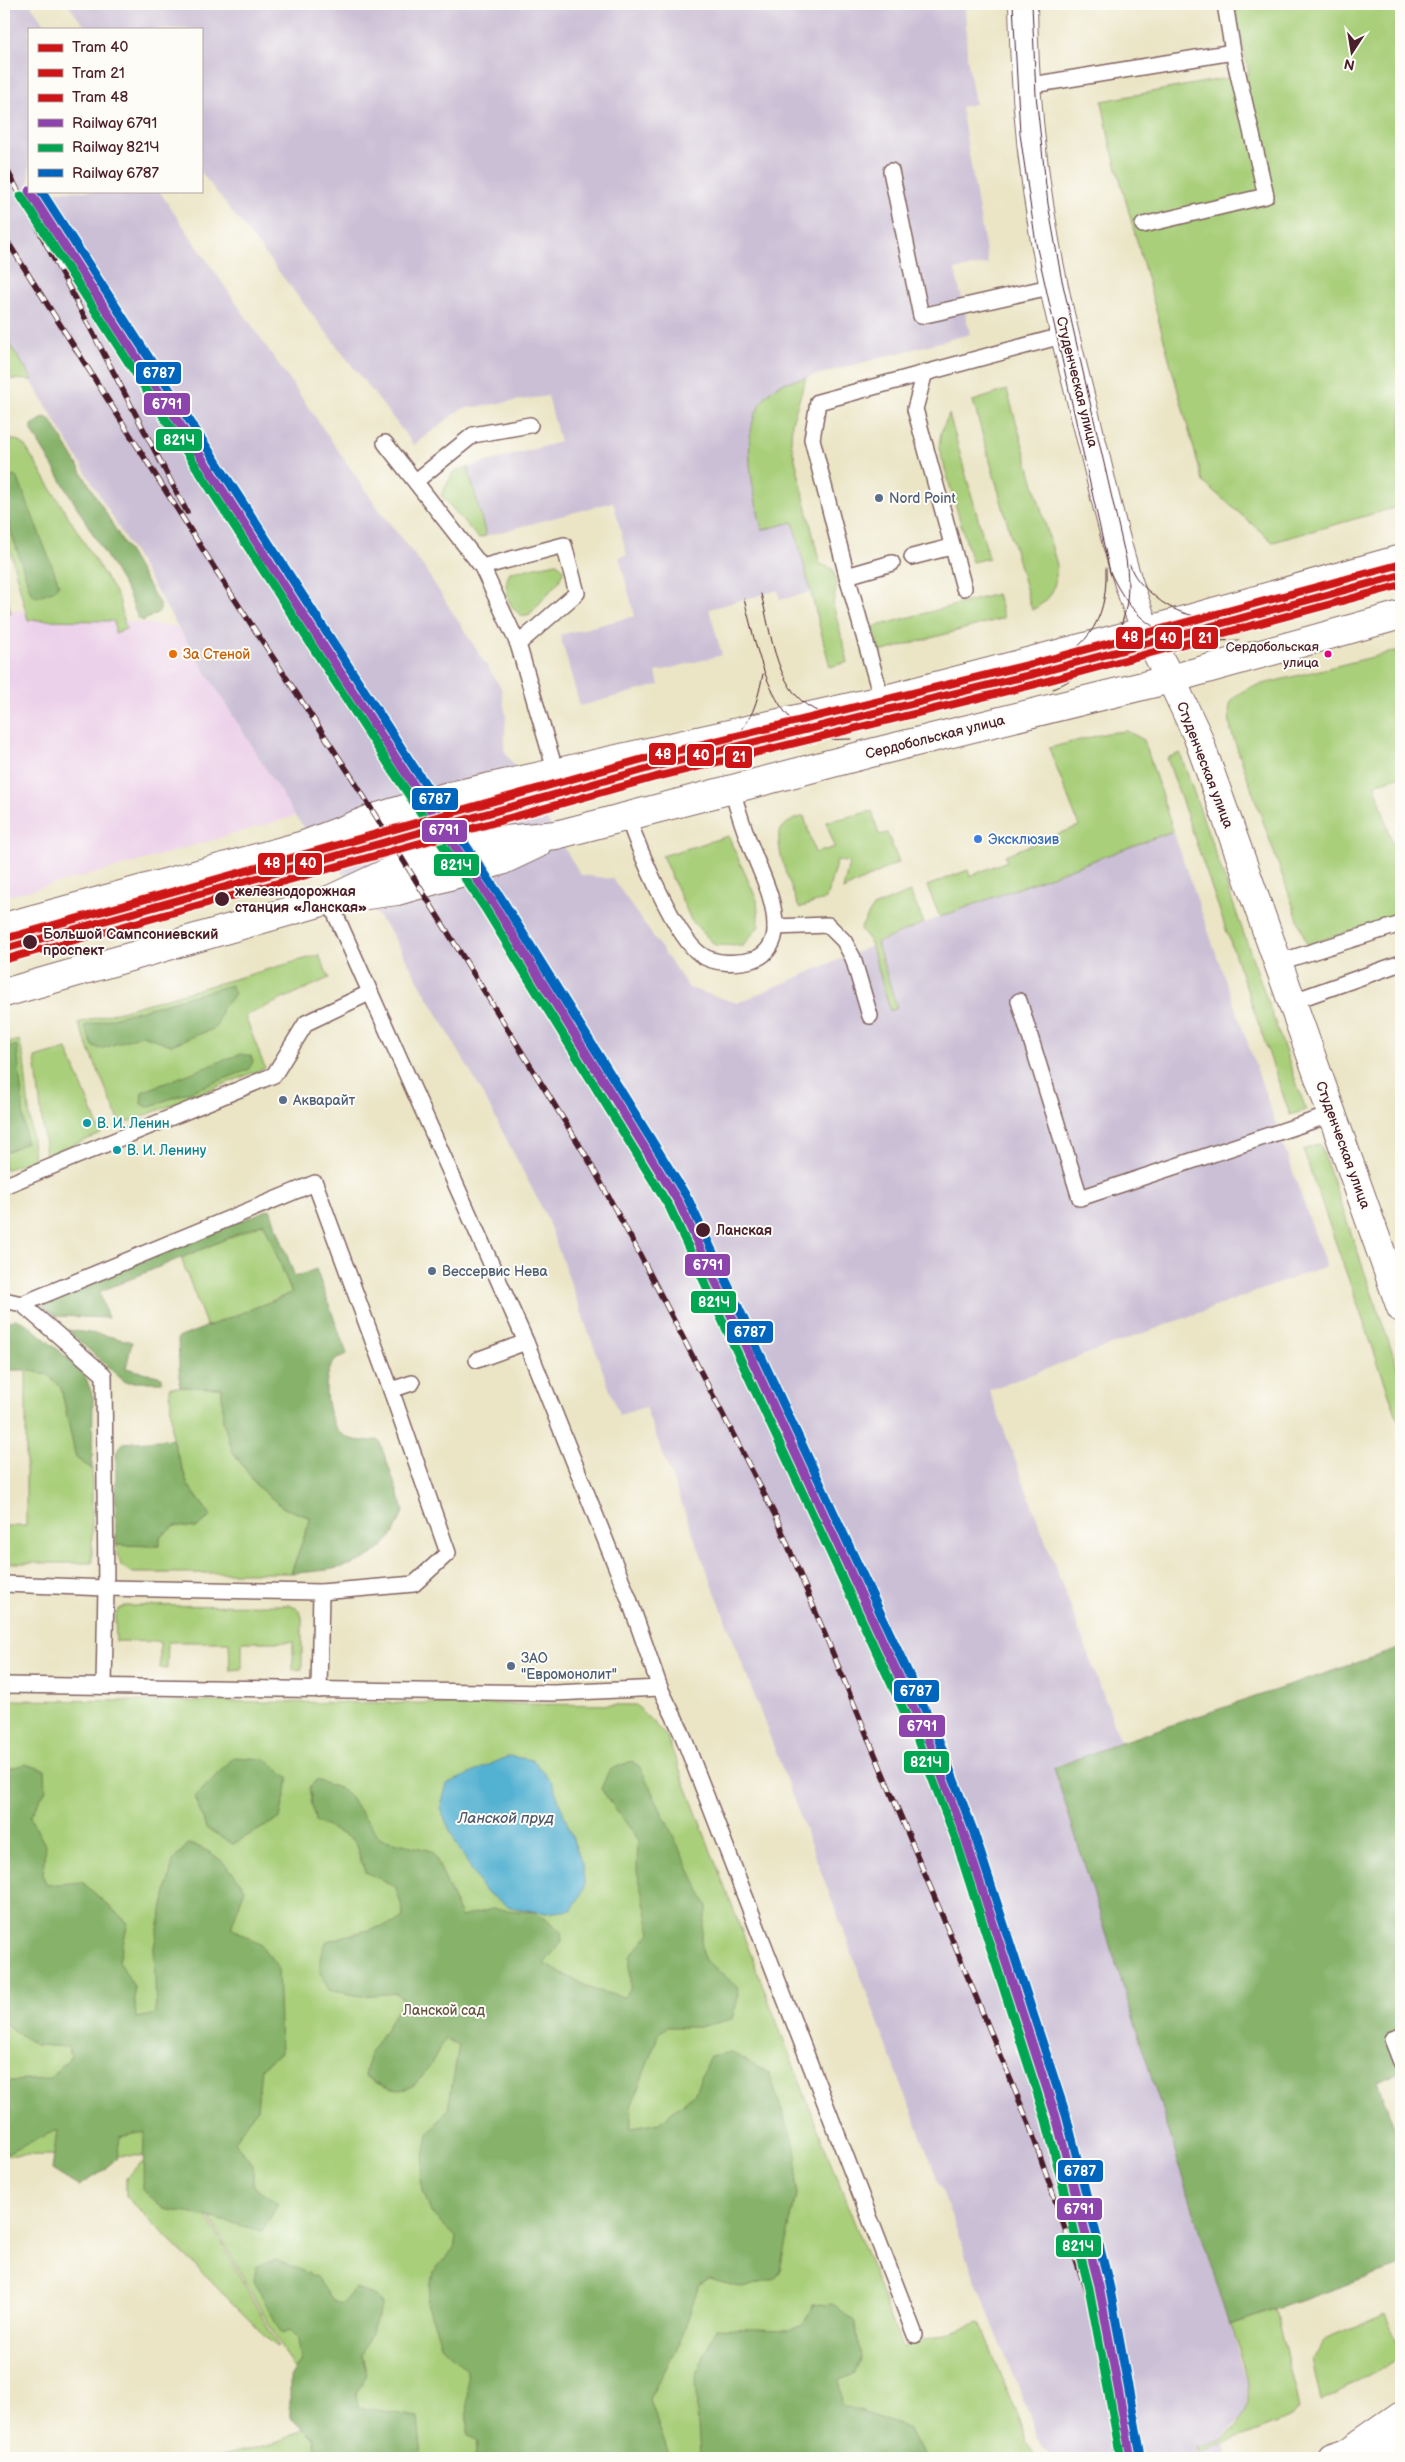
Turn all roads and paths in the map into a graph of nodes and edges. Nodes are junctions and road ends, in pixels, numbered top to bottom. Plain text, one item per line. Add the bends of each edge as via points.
1 (1023, 4) edge
2 (1225, 4) edge
3 (1233, 52) junction
4 (1026, 86) junction
5 (891, 171) dead end
6 (1143, 225) dead end
7 (1054, 286) junction
8 (1065, 334) junction
9 (924, 372) junction
10 (530, 425) dead end
11 (385, 443) dead end
12 (416, 481) junction
13 (951, 547) junction
14 (912, 558) dead end
15 (1401, 559) edge
16 (892, 563) dead end
17 (482, 567) junction
18 (847, 576) junction
19 (964, 588) dead end
20 (1401, 615) edge
21 (1146, 631) junction
22 (518, 644) junction
23 (1171, 679) junction
24 (882, 700) junction
25 (547, 775) junction
26 (732, 789) junction
27 (628, 817) junction
28 (329, 900) junction
29 (1401, 924) edge
30 (775, 927) junction
31 (4, 928) edge
32 (1276, 963) junction
33 (1401, 963) edge
34 (4, 993) edge
35 (369, 993) junction
36 (1019, 1001) dead end
37 (1291, 1002) junction
38 (870, 1016) dead end
39 (1333, 1114) junction
40 (4, 1186) edge
41 (4, 1300) edge
42 (22, 1304) junction
43 (1401, 1308) edge
44 (526, 1342) junction
45 (477, 1360) dead end
46 (412, 1383) dead end
47 (391, 1390) junction
48 (4, 1584) edge
49 (106, 1588) junction
50 (321, 1592) junction
51 (104, 1685) junction
52 (4, 1686) edge
53 (660, 1688) junction
54 (319, 1690) junction
55 (1401, 2036) edge
56 (1401, 2062) edge
57 (915, 2335) dead end
58 (1401, 2415) edge
59 (1401, 2447) edge
60 (1340, 2456) edge

1 - 4 main road, Студенческая улица
2 - 3 lane
3 - 4 lane
3 - 6 lane via 1266,196
4 - 7 main road, Студенческая улица via 1039,206
5 - 7 lane via 921,316
7 - 8 main road, Студенческая улица
8 - 9 lane
8 - 21 main road, Студенческая улица via 1114,534
9 - 13 lane via 915,409
9 - 18 lane via 818,402 812,439
10 - 12 lane via 473,435
11 - 12 lane
12 - 17 lane
13 - 14 lane
13 - 19 lane
15 - 21 main road
16 - 18 lane
17 - 22 lane
17 - 22 lane via 564,545 577,593
18 - 24 lane
20 - 23 main road, Сердобольская улица
21 - 23 main road, Студенческая улица via 1153,650
21 - 24 main road
22 - 25 lane
23 - 26 main road, Сердобольская улица
23 - 32 main road, Студенческая улица via 1197,735
24 - 25 main road
25 - 31 main road via 449,814 379,836 304,845
26 - 27 main road, Сердобольская улица
26 - 30 lane via 771,900
27 - 28 main road, Сердобольская улица via 556,835 484,844 389,872
27 - 30 lane via 638,846 685,940 701,956 719,962 743,963 764,956 772,944
28 - 34 main road, Сердобольская улица
28 - 35 lane
29 - 32 lane
30 - 38 lane via 828,925 844,941 852,958
32 - 37 main road, Студенческая улица
33 - 37 lane
35 - 40 lane via 306,1024 274,1075
35 - 44 lane
36 - 39 lane via 1080,1198
37 - 39 main road, Студенческая улица
39 - 43 main road, Студенческая улица
41 - 42 lane
42 - 47 lane via 315,1183
42 - 49 lane via 104,1375
44 - 45 lane
44 - 53 lane via 629,1599
46 - 47 lane
47 - 50 lane via 448,1553 414,1584
48 - 49 lane
49 - 50 lane
49 - 51 lane
50 - 54 lane
51 - 52 lane
51 - 54 lane
53 - 54 lane via 555,1693
53 - 57 lane via 681,1731
55 - 56 lane via 1392,2039
58 - 60 main road
59 - 60 main road

